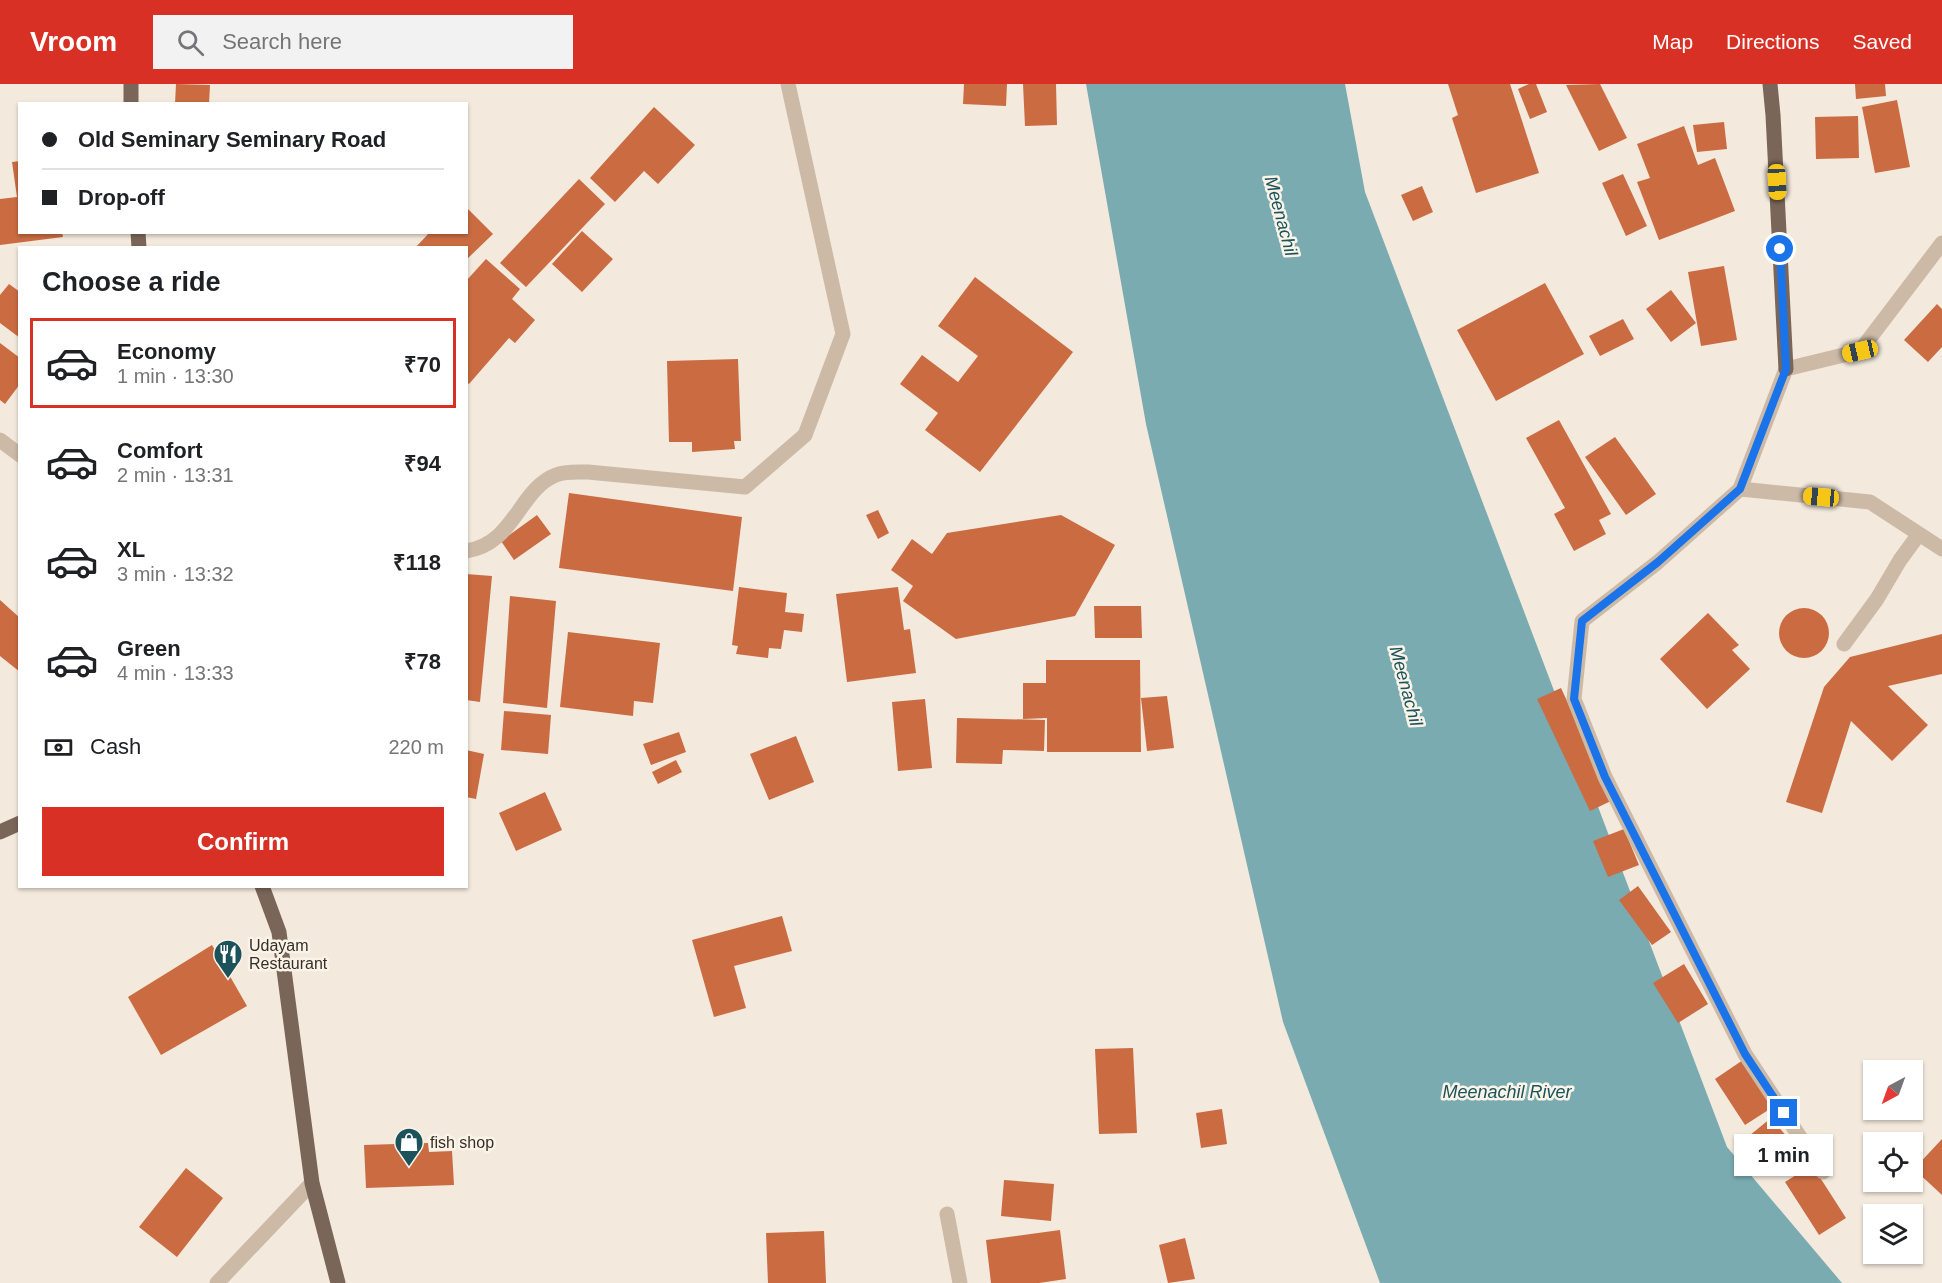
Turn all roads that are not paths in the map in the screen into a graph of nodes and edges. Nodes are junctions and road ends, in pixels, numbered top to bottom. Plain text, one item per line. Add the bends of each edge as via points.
1 (131, 84) edge
2 (788, 84) edge
3 (1770, 84) edge
4 (131, 102) edge
5 (1942, 243) edge
6 (1786, 369) junction
7 (0, 440) edge
8 (18, 454) edge
9 (1740, 489) junction
10 (1919, 534) junction
11 (1942, 549) edge
12 (468, 550) edge
13 (1844, 644) dead end
14 (18, 824) edge
15 (0, 832) edge
16 (263, 888) edge
17 (1822, 1172) dead end
18 (312, 1183) junction
19 (947, 1214) dead end
20 (217, 1283) edge
21 (339, 1283) edge
22 (960, 1283) edge

1 - 4 main road
2 - 12 street via 843,334 805,435 746,487 588,472 556,474 542,483 499,536 487,545
3 - 6 main road
5 - 6 street via 1860,351
6 - 9 street
7 - 8 street
9 - 10 street via 1870,502
9 - 17 street via 1658,562 1582,621 1574,699 1605,777 1745,1054
10 - 11 street
10 - 13 street
14 - 15 main road
16 - 18 main road via 279,932
18 - 20 street
18 - 21 main road
19 - 22 street

